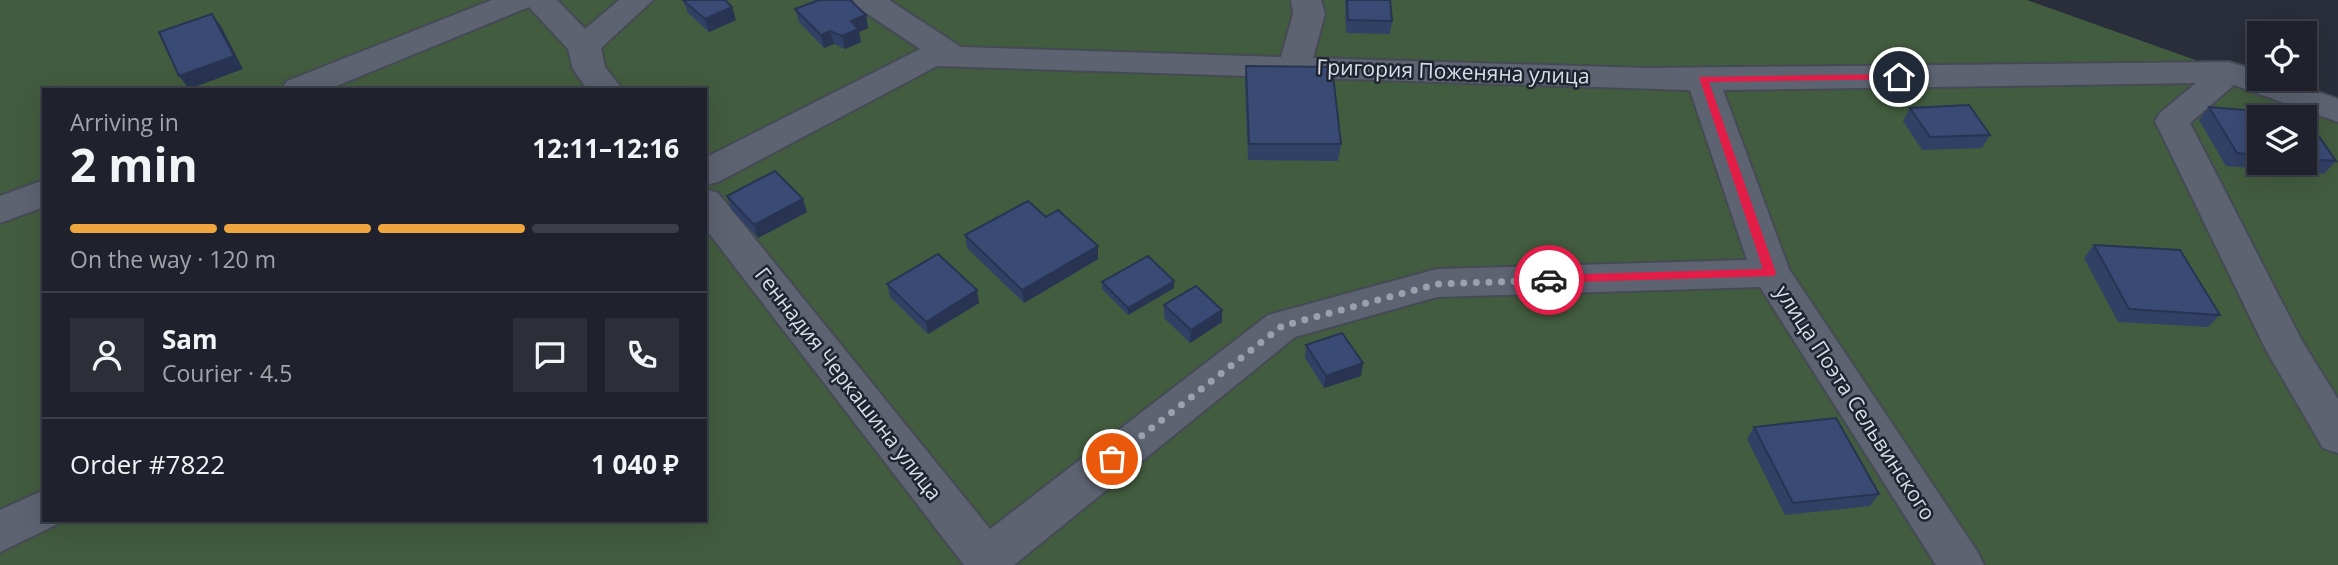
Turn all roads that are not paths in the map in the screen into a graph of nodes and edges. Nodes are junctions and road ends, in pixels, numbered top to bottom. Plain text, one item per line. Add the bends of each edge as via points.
1 (519, 0) edge
2 (539, 0) edge
3 (638, 0) edge
4 (868, 0) edge
5 (1306, 0) edge
6 (584, 46) junction
7 (954, 57) junction
8 (1294, 67) junction
9 (2230, 72) junction
10 (1703, 79) junction
11 (301, 88) edge
12 (604, 88) edge
13 (2338, 111) edge
14 (707, 172) edge
15 (42, 194) edge
16 (707, 205) edge
17 (0, 210) edge
18 (1770, 273) junction
19 (2338, 436) edge
20 (42, 510) edge
21 (0, 531) edge
22 (988, 562) edge
23 (1961, 565) edge

1 - 11 street
2 - 6 street
3 - 6 street
4 - 7 street
5 - 8 street via 1309,14
6 - 12 street via 589,69
7 - 8 street, Григория Поженяна улица
7 - 14 street, Григория Поженяна улица via 932,56
8 - 10 street, Григория Поженяна улица
9 - 10 street, Григория Поженяна улица
9 - 13 street
9 - 19 street via 2172,121 2286,350
10 - 18 street, улица Поэта Сельвинского
15 - 17 street
16 - 22 street, Геннадия Черкашина улица
18 - 22 street via 1437,284 1282,326
18 - 23 street, улица Поэта Сельвинского
20 - 21 street

